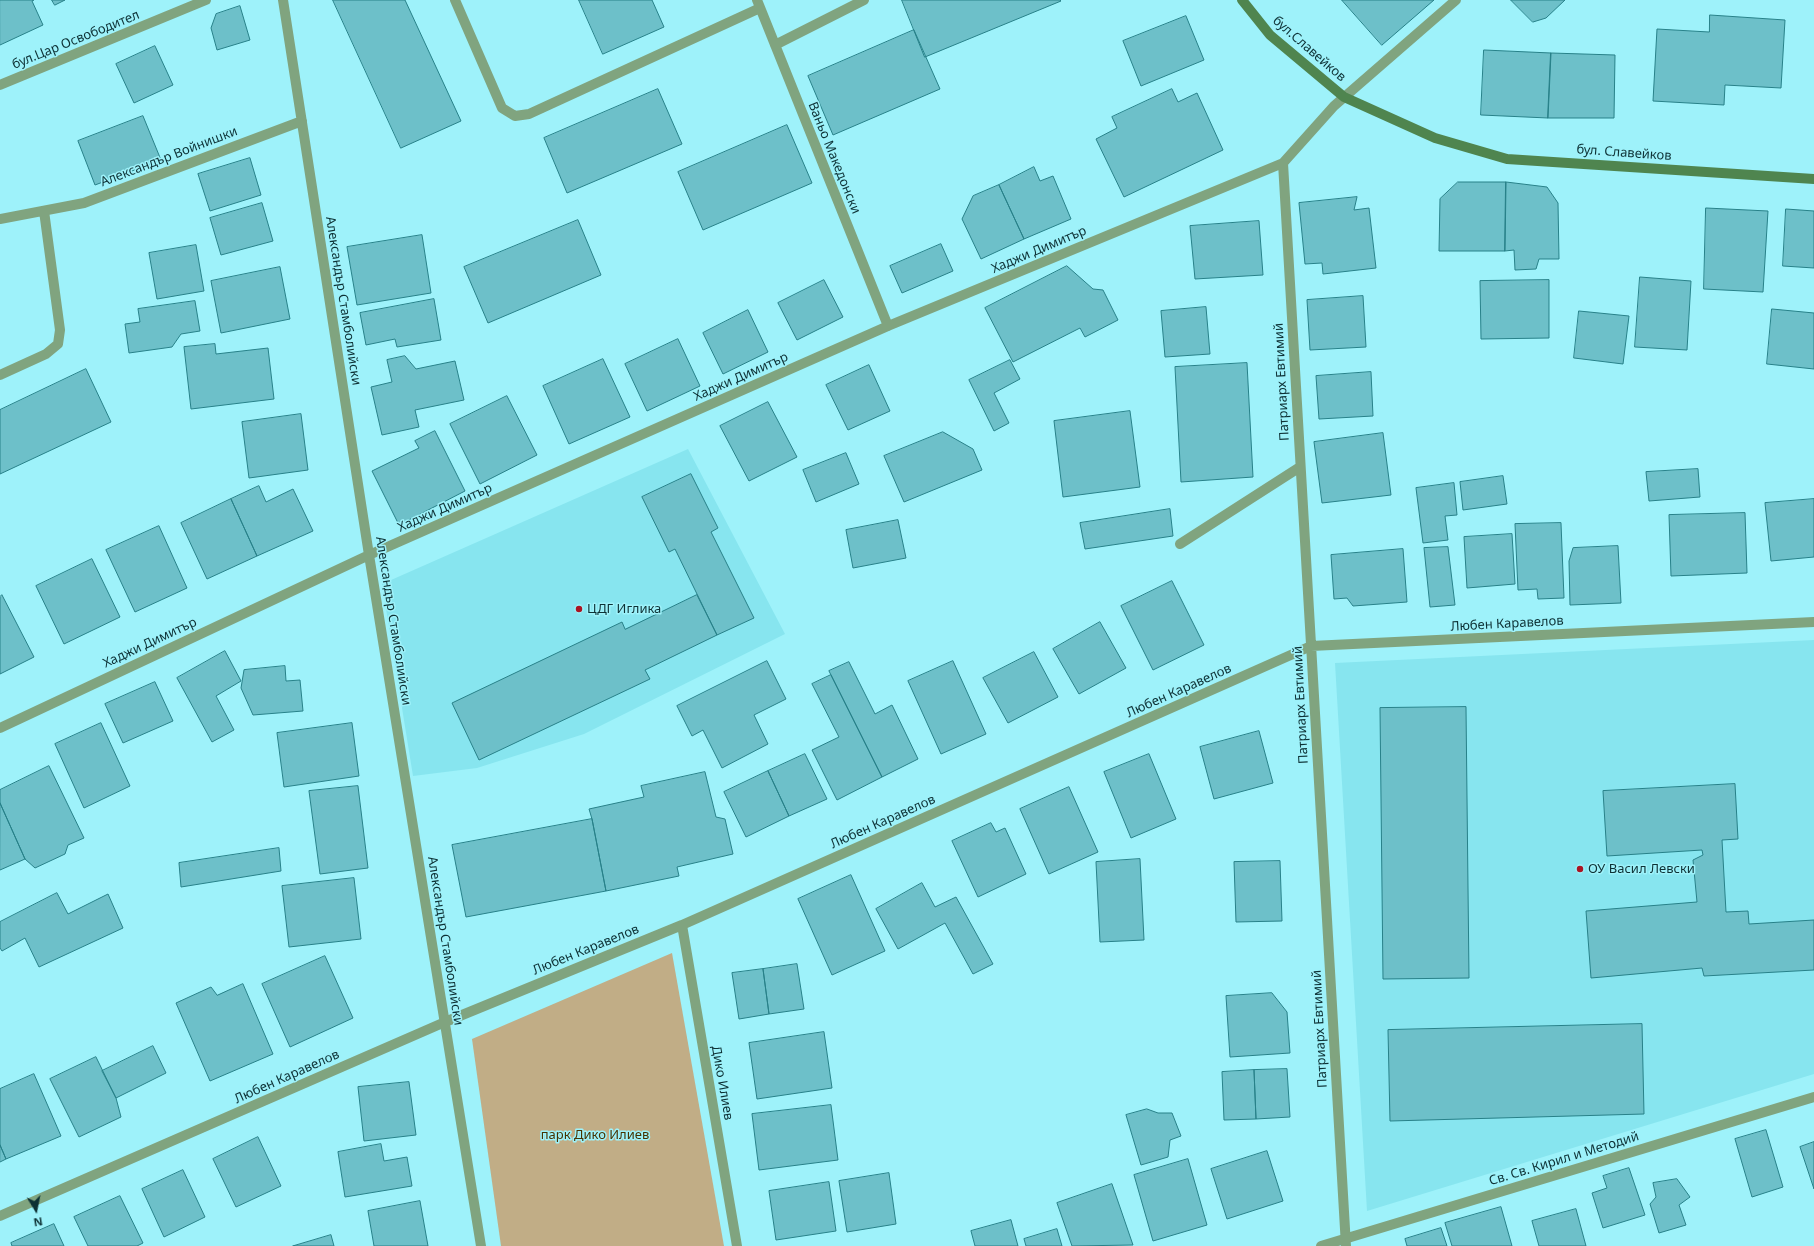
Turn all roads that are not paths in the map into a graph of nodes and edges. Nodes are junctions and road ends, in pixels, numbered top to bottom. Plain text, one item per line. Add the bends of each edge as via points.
1 (206, 0) edge
2 (283, 0) edge
3 (455, 0) edge
4 (864, 0) edge
5 (1242, 0) edge
6 (1456, 0) edge
7 (758, 4) edge
8 (775, 45) junction
9 (0, 85) edge
10 (1344, 97) junction
11 (302, 121) junction
12 (1435, 138) joint
13 (1282, 163) junction
14 (1814, 179) edge
15 (44, 211) junction
16 (0, 219) edge
17 (888, 326) junction
18 (0, 375) edge
19 (1300, 467) junction
20 (1180, 544) dead end
21 (369, 555) junction
22 (1814, 622) edge
23 (1311, 646) junction
24 (0, 728) edge
25 (682, 925) junction
26 (444, 1022) junction
27 (1814, 1097) edge
28 (0, 1216) edge
29 (1346, 1242) edge
30 (481, 1246) edge
31 (737, 1246) edge
32 (1321, 1246) edge

1 - 9 street, бул.Цар Освободител
2 - 11 street, Александър Стамболийски
3 - 7 street via 502,108 515,116 529,114
4 - 8 street
5 - 10 street, бул.Славейков via 1270,35
6 - 10 street, Хаджи Димитър
7 - 8 street, Ваньо Македонски
8 - 17 street, Ваньо Македонски
10 - 12 street, бул.Славейков
10 - 13 street, Хаджи Димитър
11 - 15 street, Александър Войнишки via 84,203
11 - 21 street, Александър Стамболийски
12 - 14 street, бул. Славейков via 1507,159
13 - 17 street, Хаджи Димитър
13 - 19 street, Патриарх Евтимий
15 - 16 street, Александър Войнишки
15 - 18 street via 60,330 58,344 46,354
17 - 21 street, Хаджи Димитър
19 - 20 street
19 - 23 street, Патриарх Евтимий
21 - 24 street, Хаджи Димитър
21 - 26 street, Александър Стамболийски
22 - 23 street, Любен Каравелов
23 - 25 street, Любен Каравелов
23 - 29 street, Патриарх Евтимий
25 - 26 street, Любен Каравелов
25 - 31 street, Дико Илиев
26 - 28 street, Любен Каравелов
26 - 30 street, Александър Стамболийски
27 - 29 street, Св. Св. Кирил и Методий
29 - 32 street, Св. Св. Кирил и Методий

